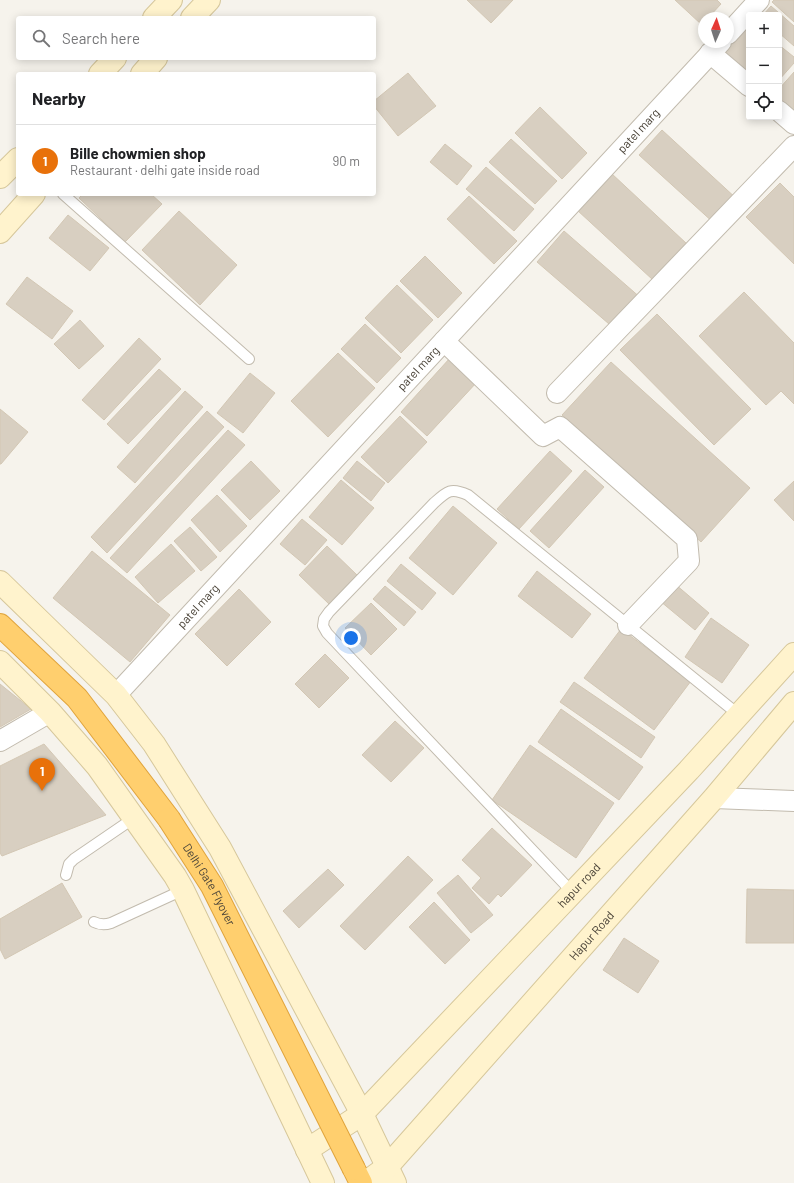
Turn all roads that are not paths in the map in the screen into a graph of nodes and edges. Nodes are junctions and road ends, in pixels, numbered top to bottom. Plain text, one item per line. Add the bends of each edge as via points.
1 (171, 0) edge
2 (209, 0) edge
3 (759, 0) edge
4 (156, 16) edge
5 (194, 16) edge
6 (734, 27) edge
7 (715, 48) edge
8 (113, 60) edge
9 (154, 60) edge
10 (102, 72) edge
11 (144, 72) edge
12 (747, 84) edge
13 (782, 114) edge
14 (794, 124) edge
15 (794, 146) edge
16 (16, 161) edge
17 (0, 177) edge
18 (32, 196) edge
19 (65, 196) edge
20 (0, 232) edge
21 (444, 341) junction
22 (249, 360) dead end
23 (557, 393) dead end
24 (0, 582) edge
25 (0, 625) edge
26 (628, 625) junction
27 (794, 654) edge
28 (0, 662) edge
29 (116, 695) junction
30 (794, 703) edge
31 (50, 712) junction
32 (739, 715) junction
33 (0, 741) edge
34 (714, 798) junction
35 (794, 800) edge
36 (134, 818) junction
37 (66, 875) dead end
38 (183, 890) junction
39 (573, 893) junction
40 (94, 922) dead end
41 (362, 1114) junction
42 (307, 1150) junction
43 (391, 1175) edge
44 (360, 1178) edge
45 (323, 1183) edge

1 - 4 main road
2 - 5 main road
3 - 6 street
7 - 12 street
7 - 21 street, patel marg
8 - 10 main road
9 - 11 main road
13 - 14 street
15 - 23 street
16 - 17 main road
18 - 20 main road
19 - 22 lane
21 - 26 street via 543,436 560,427 687,539 689,560
21 - 29 street, patel marg
24 - 29 main road
25 - 44 highway, Delhi Gate Flyover, bridge via 77,698 170,819 212,886
26 - 32 lane
26 - 39 lane via 468,495 457,491 446,492 434,503 324,619 323,626 327,633
27 - 32 main road, hapur road
28 - 31 main road
29 - 41 main road via 154,744 220,848
30 - 34 main road, Hapur Road
31 - 33 street
31 - 36 main road via 97,766
32 - 39 main road, hapur road
34 - 35 street
34 - 43 main road, Hapur Road
36 - 37 lane via 74,858
36 - 38 main road
38 - 40 lane via 106,925
38 - 42 main road
39 - 41 main road, hapur road
41 - 42 main road, hapur road
41 - 43 main road
42 - 45 main road
43 - 44 main road, Hapur Road

